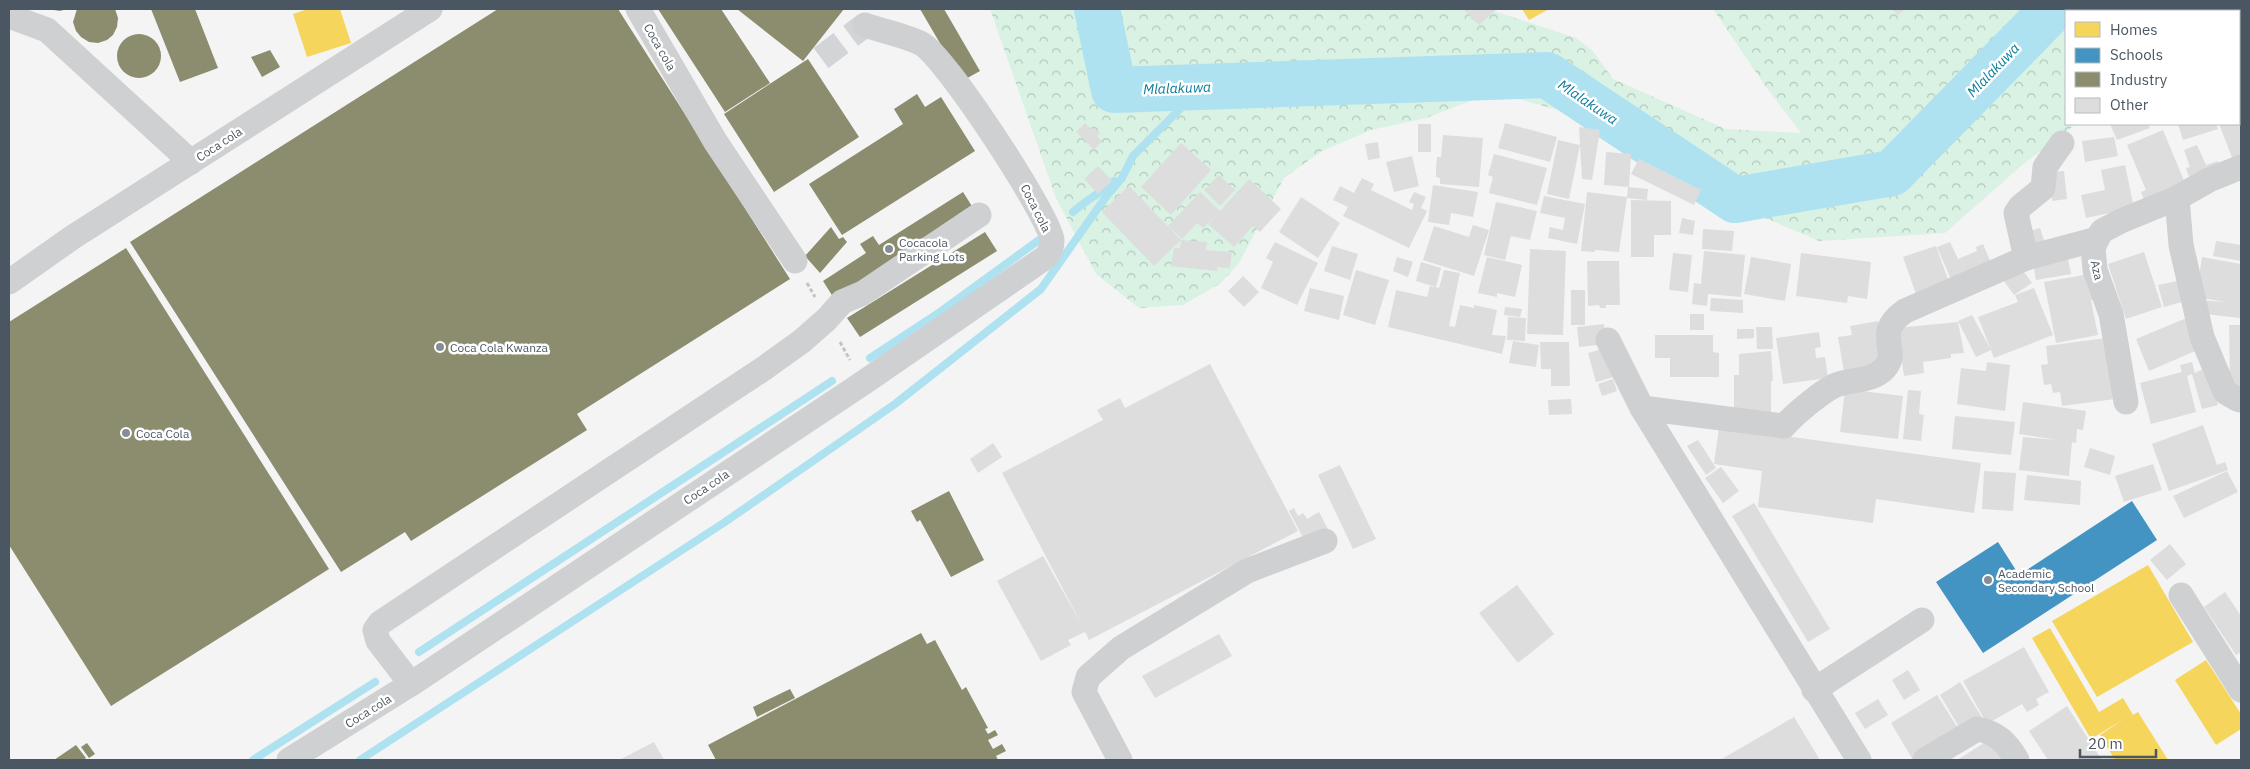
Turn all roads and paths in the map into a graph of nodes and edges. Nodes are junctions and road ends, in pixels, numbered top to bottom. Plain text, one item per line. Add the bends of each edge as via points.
1 (430, 9) edge
2 (638, 9) edge
3 (9, 16) edge
4 (865, 25) dead end
5 (2062, 143) dead end
6 (190, 162) junction
7 (2241, 167) edge
8 (2177, 198) junction
9 (979, 215) dead end
10 (2096, 239) junction
11 (2026, 258) junction
12 (795, 261) dead end
13 (9, 282) edge
14 (1608, 340) dead end
15 (2241, 400) edge
16 (2126, 402) dead end
17 (1642, 408) junction
18 (1325, 541) dead end
19 (2180, 595) dead end
20 (1922, 620) dead end
21 (411, 684) junction
22 (1814, 690) junction
23 (2241, 690) edge
24 (289, 760) edge
25 (1120, 760) edge
26 (1859, 760) edge
27 (1925, 760) edge
28 (2017, 760) edge

1 - 6 street, Coca cola
2 - 12 street, Coca cola via 715,141
3 - 6 street via 47,30
4 - 21 street, Coca cola via 923,45 966,93 1046,224 1052,240 1050,251 1041,262
5 - 11 street via 2045,167 2043,188 2016,213
6 - 13 street, Coca cola
7 - 8 street
8 - 10 street via 2121,220 2102,231
8 - 15 street via 2181,245 2202,336 2225,392
9 - 21 street via 863,293 842,302 820,325 763,369 380,623 376,630 378,641
10 - 11 street
10 - 16 street, Aza via 2093,248 2095,270 2111,314
11 - 17 street via 1893,319 1888,330 1890,357 1886,367 1875,376 1837,384 1784,426
14 - 17 street
17 - 22 street
18 - 25 street via 1247,571 1121,648 1088,677 1084,692
19 - 23 street
20 - 22 street
21 - 24 street, Coca cola
22 - 26 street
27 - 28 street via 1976,729 1991,731

